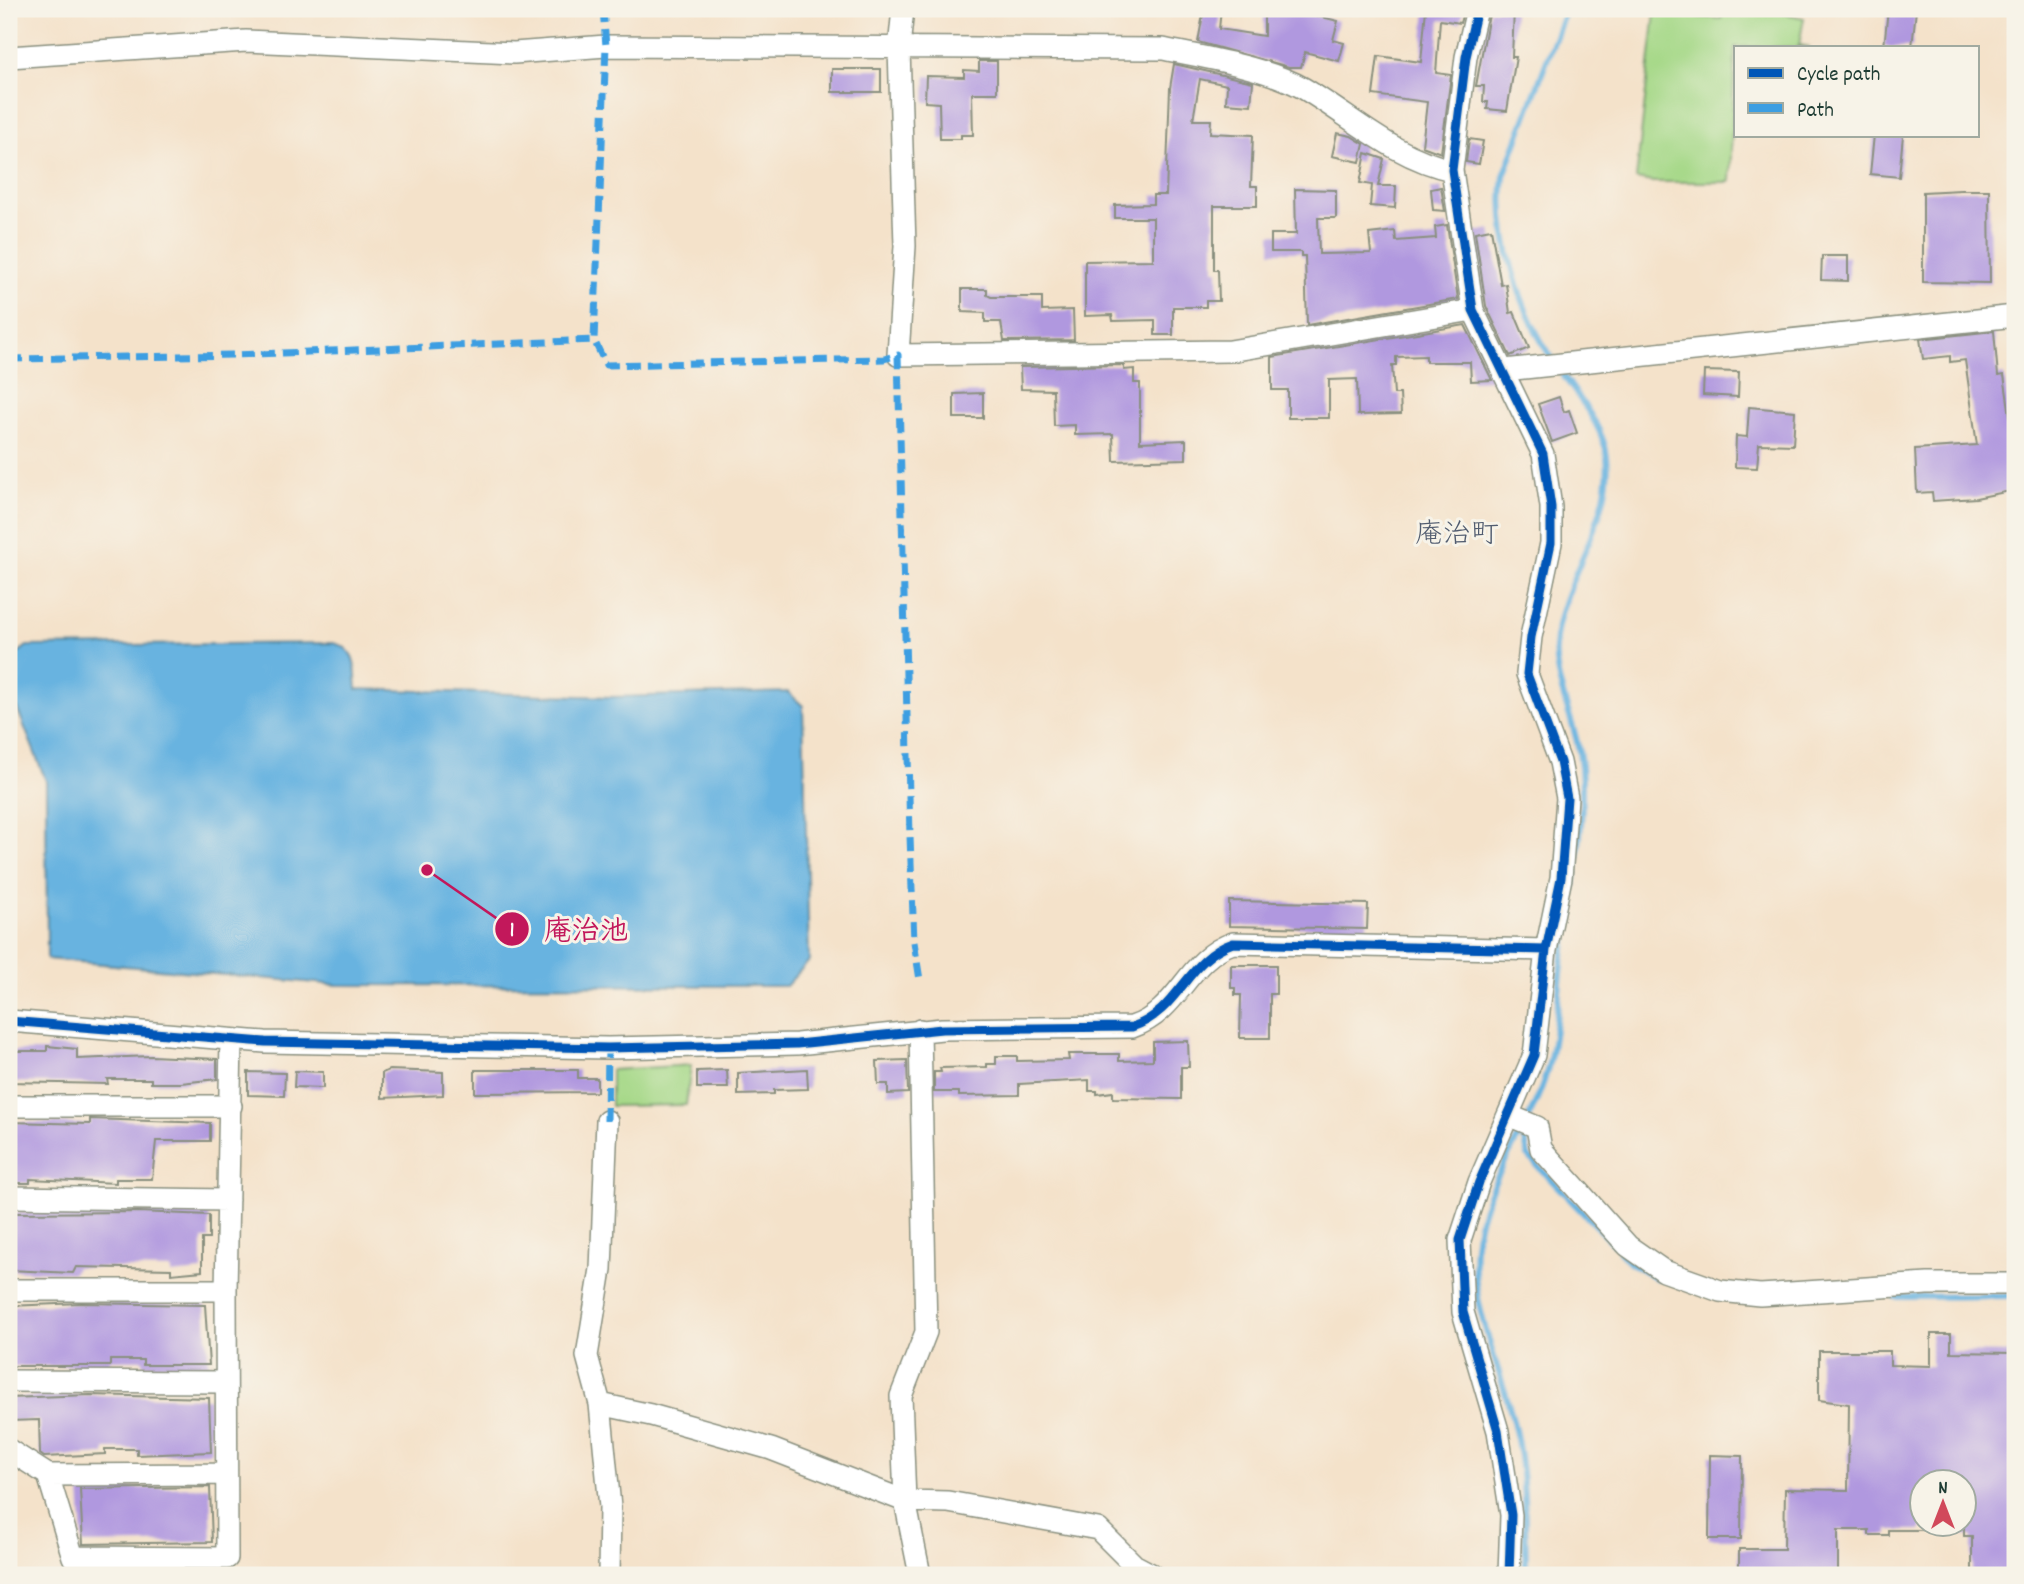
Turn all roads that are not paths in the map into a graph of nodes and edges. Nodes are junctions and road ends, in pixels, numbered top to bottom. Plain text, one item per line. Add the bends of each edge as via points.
1 (903, 9) edge
2 (1477, 9) edge
3 (899, 48) junction
4 (9, 57) edge
5 (1452, 170) junction
6 (1474, 310) junction
7 (2015, 316) edge
8 (1505, 370) junction
9 (1546, 950) junction
10 (9, 1021) edge
11 (920, 1030) junction
12 (231, 1041) junction
13 (9, 1106) edge
14 (231, 1106) junction
15 (1508, 1115) junction
16 (607, 1121) dead end
17 (9, 1197) edge
18 (228, 1200) junction
19 (2015, 1284) edge
20 (9, 1290) edge
21 (226, 1290) junction
22 (9, 1381) edge
23 (226, 1382) junction
24 (600, 1404) junction
25 (9, 1450) edge
26 (226, 1474) junction
27 (48, 1475) junction
28 (905, 1501) junction
29 (609, 1575) edge
30 (920, 1575) edge
31 (1153, 1575) edge
32 (1509, 1575) edge

1 - 3 street
2 - 5 street via 1466,57
3 - 4 street via 606,46 514,53 246,41
3 - 5 street via 1163,49 1226,62 1300,86 1385,143 1427,165
3 - 6 street via 905,246 898,355 1230,351
5 - 6 street
6 - 8 street via 1489,347
7 - 8 street
8 - 9 street via 1543,454 1551,507 1551,543 1527,674 1560,762 1567,798 1561,878
9 - 11 street via 1233,943 1203,959 1166,1008 1150,1021 1132,1027
9 - 15 street via 1534,1055
10 - 12 street
11 - 12 street via 797,1044 634,1048
11 - 28 street via 926,1332 901,1396
12 - 14 street
13 - 14 street
14 - 18 street
15 - 19 street via 1537,1126 1541,1149 1628,1246 1664,1271 1720,1291 1760,1295 1928,1284
15 - 32 street via 1460,1240 1463,1312 1498,1431 1511,1515
16 - 24 street via 601,1269 587,1356
17 - 18 street
18 - 21 street
20 - 21 street
21 - 23 street
22 - 23 street
23 - 26 street
24 - 28 street via 771,1449
24 - 29 street via 610,1507
25 - 27 street
26 - 27 street
26 - 27 street via 227,1558 73,1557
28 - 30 street
28 - 31 street via 948,1502 1098,1529 1134,1565

